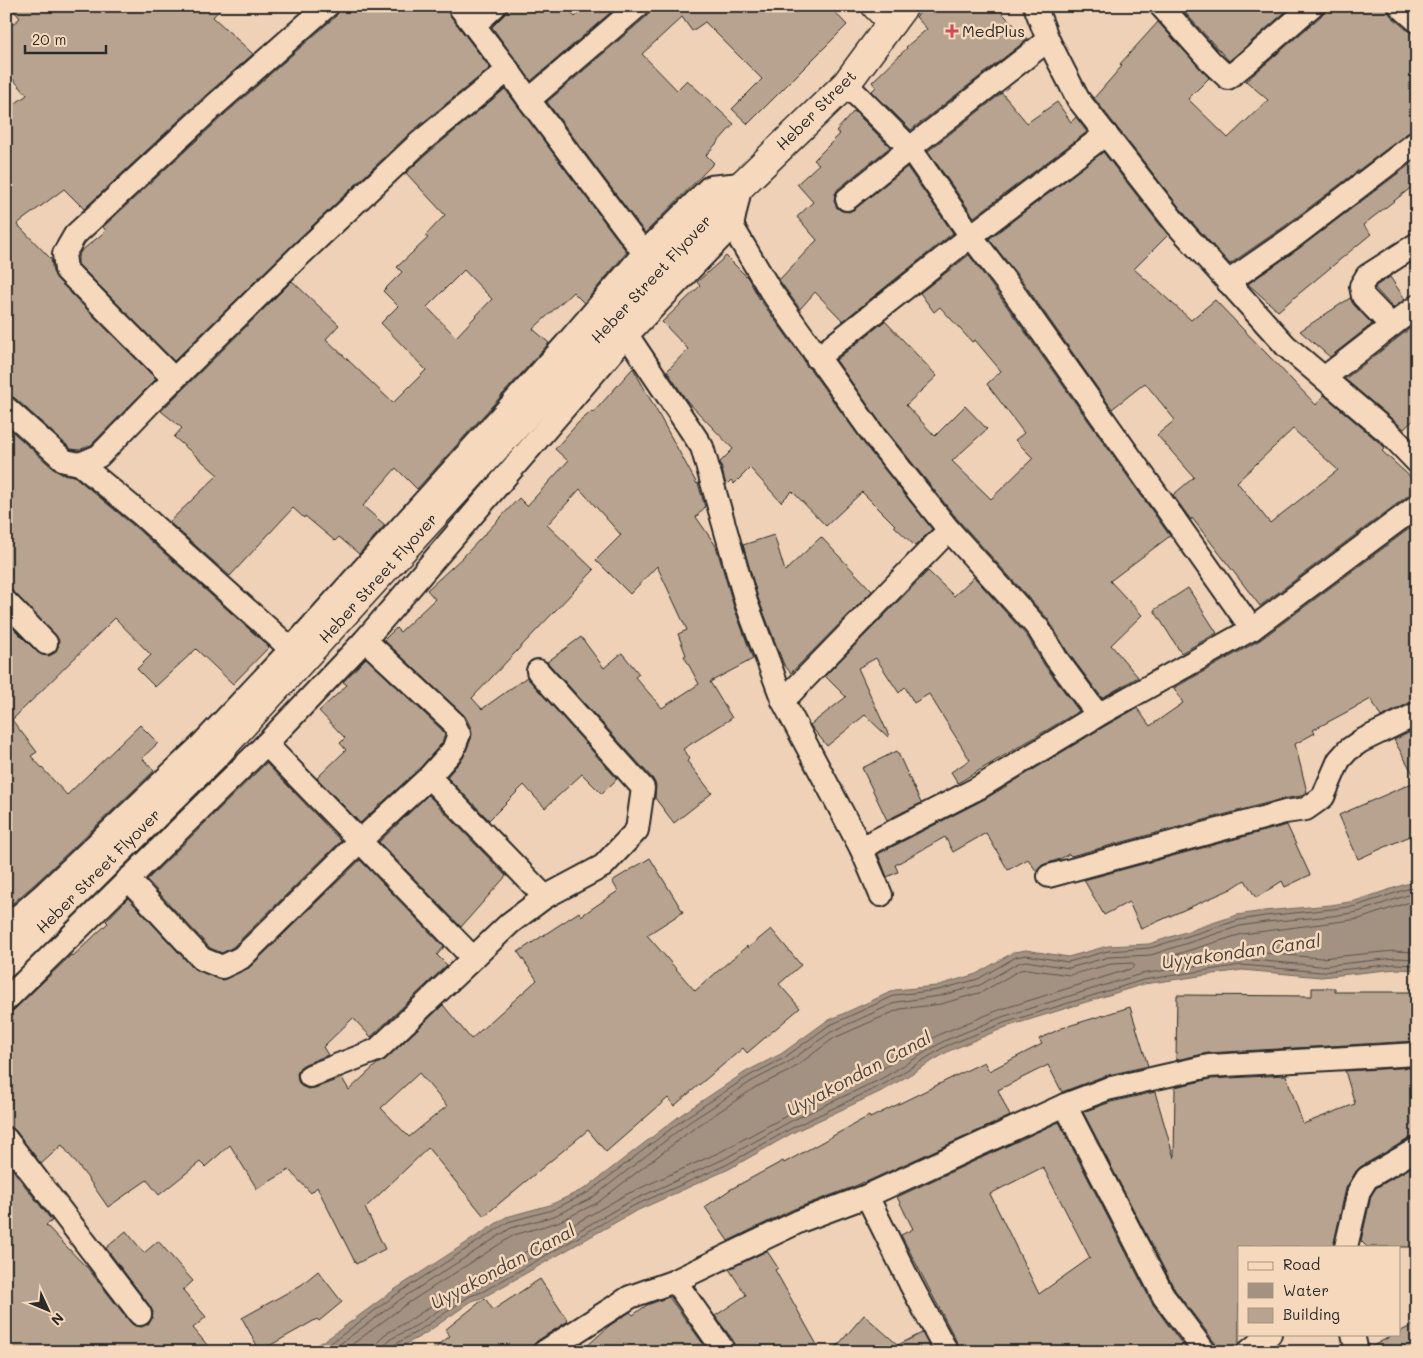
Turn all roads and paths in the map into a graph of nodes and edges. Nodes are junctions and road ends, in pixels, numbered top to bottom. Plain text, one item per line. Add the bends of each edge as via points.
1 (327, 6) edge
2 (459, 6) edge
3 (495, 6) edge
4 (638, 6) edge
5 (1035, 6) edge
6 (1160, 6) edge
7 (1312, 6) edge
8 (1400, 6) edge
9 (891, 12) edge
10 (1417, 21) edge
11 (474, 25) junction
12 (1048, 40) junction
13 (508, 70) junction
14 (846, 84) junction
15 (529, 100) junction
16 (1106, 134) junction
17 (1417, 142) edge
18 (910, 148) junction
19 (741, 184) junction
20 (847, 199) dead end
21 (732, 226) junction
22 (971, 236) junction
23 (1417, 244) edge
24 (644, 253) junction
25 (1228, 282) junction
26 (1417, 306) edge
27 (1392, 325) junction
28 (627, 335) junction
29 (817, 358) junction
30 (1324, 378) junction
31 (174, 379) junction
32 (6, 408) edge
33 (1417, 461) edge
34 (80, 464) junction
35 (1417, 506) edge
36 (950, 530) junction
37 (6, 602) edge
38 (1252, 629) junction
39 (365, 640) junction
40 (46, 644) dead end
41 (291, 648) junction
42 (538, 671) dead end
43 (783, 701) junction
44 (1417, 714) edge
45 (1098, 715) junction
46 (266, 744) junction
47 (429, 777) junction
48 (360, 842) junction
49 (861, 848) junction
50 (1049, 876) dead end
51 (128, 879) junction
52 (881, 894) dead end
53 (545, 897) junction
54 (6, 928) edge
55 (473, 958) junction
56 (6, 962) edge
57 (6, 1000) edge
58 (1417, 1054) edge
59 (310, 1076) dead end
60 (1065, 1105) junction
61 (6, 1138) edge
62 (1417, 1149) edge
63 (868, 1196) junction
64 (1346, 1246) edge
65 (675, 1281) junction
66 (140, 1314) dead end
67 (1268, 1336) edge
68 (1353, 1336) edge
69 (544, 1352) edge
70 (722, 1352) edge
71 (947, 1352) edge
72 (1205, 1352) edge
73 (1248, 1352) edge
74 (1357, 1352) edge

1 - 31 street via 82,228 64,254 66,270
2 - 11 street
3 - 11 street
4 - 15 street
5 - 12 street
6 - 7 street via 1228,78
8 - 10 street
9 - 14 street, Heber Street
11 - 13 street
12 - 16 street via 1078,99
12 - 18 street
13 - 15 street
13 - 31 street via 419,143
14 - 18 street
14 - 19 street, Heber Street
15 - 24 street
16 - 22 street
16 - 25 street via 1177,225
17 - 25 street via 1293,238
18 - 20 street
18 - 22 street
19 - 21 street
19 - 24 street via 710,187
19 - 56 street, Heber Street Flyover via 691,234 217,753
21 - 28 street
21 - 29 street via 770,290
22 - 29 street
22 - 38 street
23 - 27 street via 1367,276 1361,286 1363,296
24 - 41 street
25 - 30 street via 1286,346
26 - 27 street
27 - 30 street
28 - 39 street
28 - 43 street via 702,447 746,602
29 - 36 street
30 - 33 street
31 - 34 street via 99,456
32 - 34 street via 65,461
34 - 41 street
35 - 38 street
36 - 43 street
36 - 45 street via 1038,628
37 - 40 street
38 - 45 street
39 - 46 street
39 - 47 street via 453,722 459,734 453,750
41 - 54 street via 200,746
42 - 53 street via 643,788 637,830 603,866
43 - 49 street
44 - 50 street via 1348,750 1339,760 1322,797 1306,809
45 - 49 street via 978,788
46 - 48 street
46 - 51 street
47 - 48 street
47 - 53 street
48 - 51 street via 241,958 222,967 202,959
48 - 55 street
49 - 52 street
51 - 57 street
53 - 55 street via 510,923
55 - 59 street via 377,1050
58 - 60 street via 1209,1066 1107,1089
60 - 63 street
60 - 72 street via 1164,1297
61 - 66 street
62 - 64 street via 1367,1178 1359,1191
63 - 65 street via 800,1221
63 - 71 street
65 - 69 street via 630,1297
65 - 70 street
67 - 73 street
68 - 74 street

